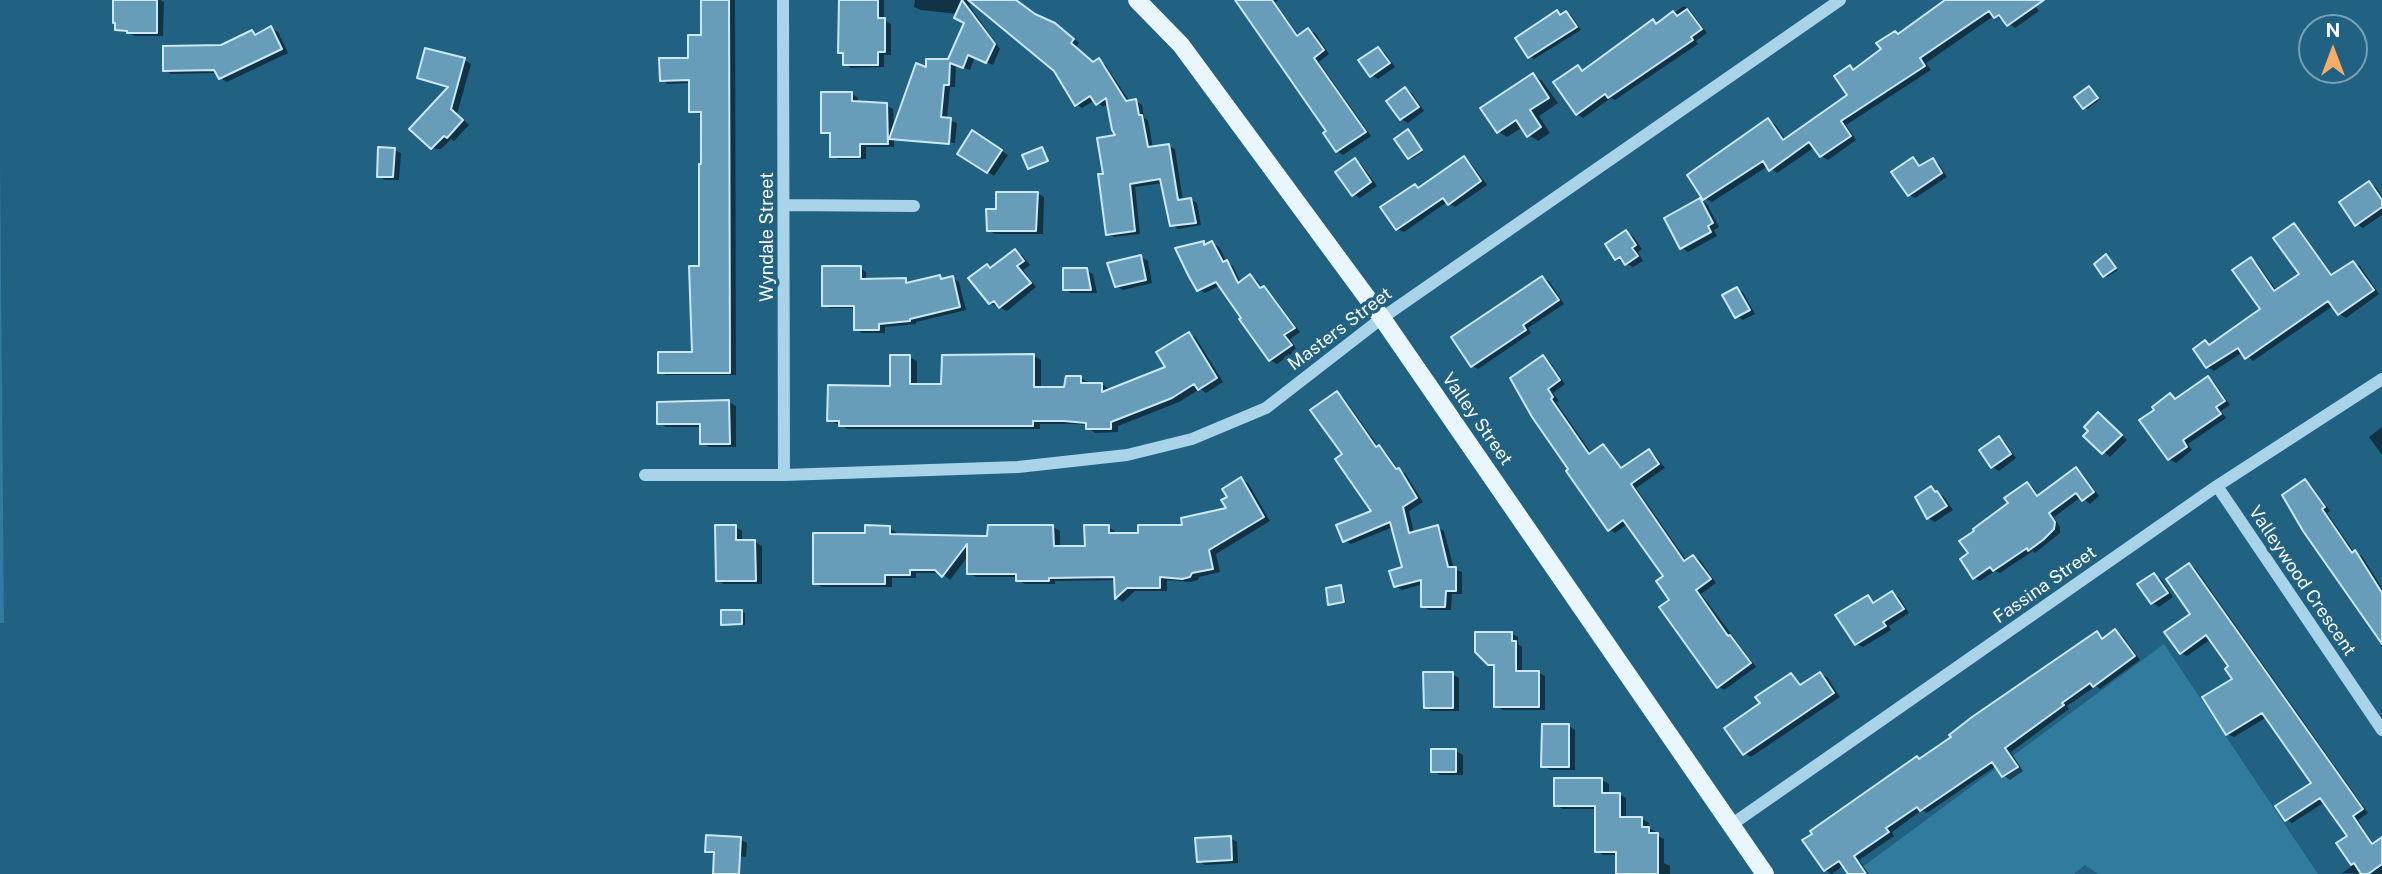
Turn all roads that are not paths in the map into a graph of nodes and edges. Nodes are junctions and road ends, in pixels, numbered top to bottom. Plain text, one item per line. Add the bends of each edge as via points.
1 (783, 0) edge
2 (1138, 0) edge
3 (1840, 0) edge
4 (785, 205) junction
5 (914, 205) dead end
6 (1382, 318) junction
7 (2382, 379) edge
8 (645, 475) dead end
9 (785, 475) junction
10 (2217, 486) junction
11 (2382, 730) edge
12 (1731, 825) junction
13 (1766, 874) edge

1 - 4 street, Wyndale Street
2 - 6 main road, Valley Street via 1181,45
3 - 6 street, Masters Street
4 - 5 street
4 - 9 street, Wyndale Street
6 - 9 street, Masters Street via 1266,408 1192,439 1127,455 1018,467
6 - 12 main road, Valley Street
7 - 10 street, Fassina Street
8 - 9 street, Masters Street
10 - 11 street, Valleywood Crescent
10 - 12 street, Fassina Street
12 - 13 main road, Valley Street

